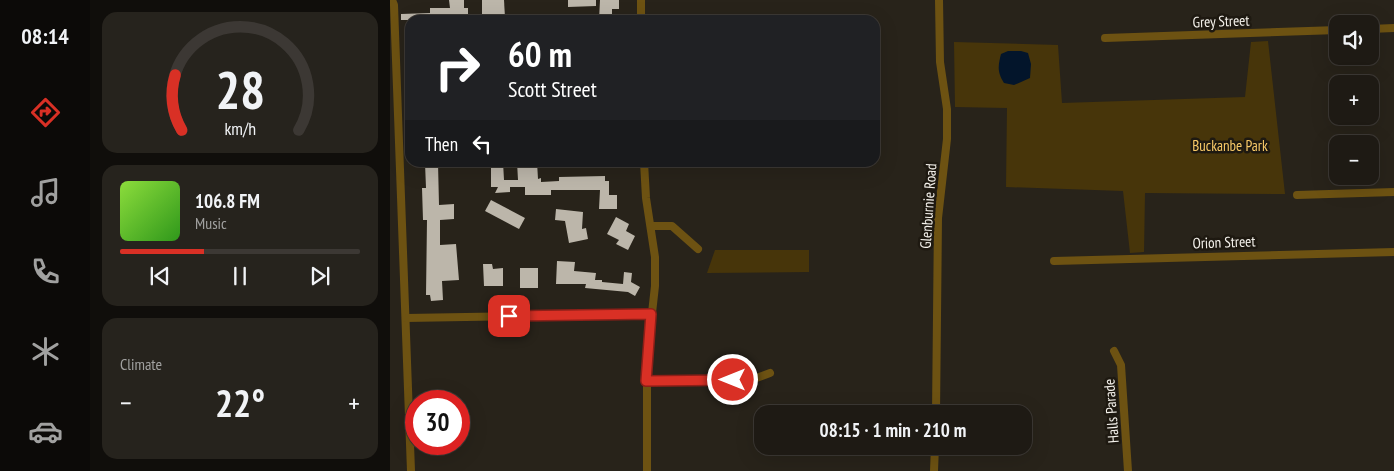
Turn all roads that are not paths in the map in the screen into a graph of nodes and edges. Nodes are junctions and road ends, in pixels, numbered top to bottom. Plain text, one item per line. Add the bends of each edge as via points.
1 (392, 0) edge
2 (641, 0) edge
3 (939, 0) edge
4 (641, 15) edge
5 (1394, 28) edge
6 (1379, 29) edge
7 (1329, 30) edge
8 (1105, 38) dead end
9 (644, 167) edge
10 (1394, 192) edge
11 (1297, 196) dead end
12 (651, 226) junction
13 (698, 248) dead end
14 (1394, 252) edge
15 (1054, 261) dead end
16 (651, 314) junction
17 (406, 318) junction
18 (1114, 350) dead end
19 (770, 373) dead end
20 (646, 381) junction
21 (936, 405) edge
22 (935, 455) edge
23 (411, 471) edge
24 (647, 471) edge
25 (934, 471) edge
26 (1128, 471) edge

1 - 17 street
2 - 4 street
3 - 21 street, Glenburnie Road via 940,62 947,109 947,139 938,218
5 - 6 street
7 - 8 street, Grey Street
9 - 12 street
10 - 11 street
12 - 13 street via 672,226
12 - 16 street via 656,286
14 - 15 street, Orion Street
16 - 17 street
16 - 20 street
17 - 23 street
18 - 26 street, Halls Parade via 1121,365
19 - 20 street via 751,380
20 - 24 street
22 - 25 street

